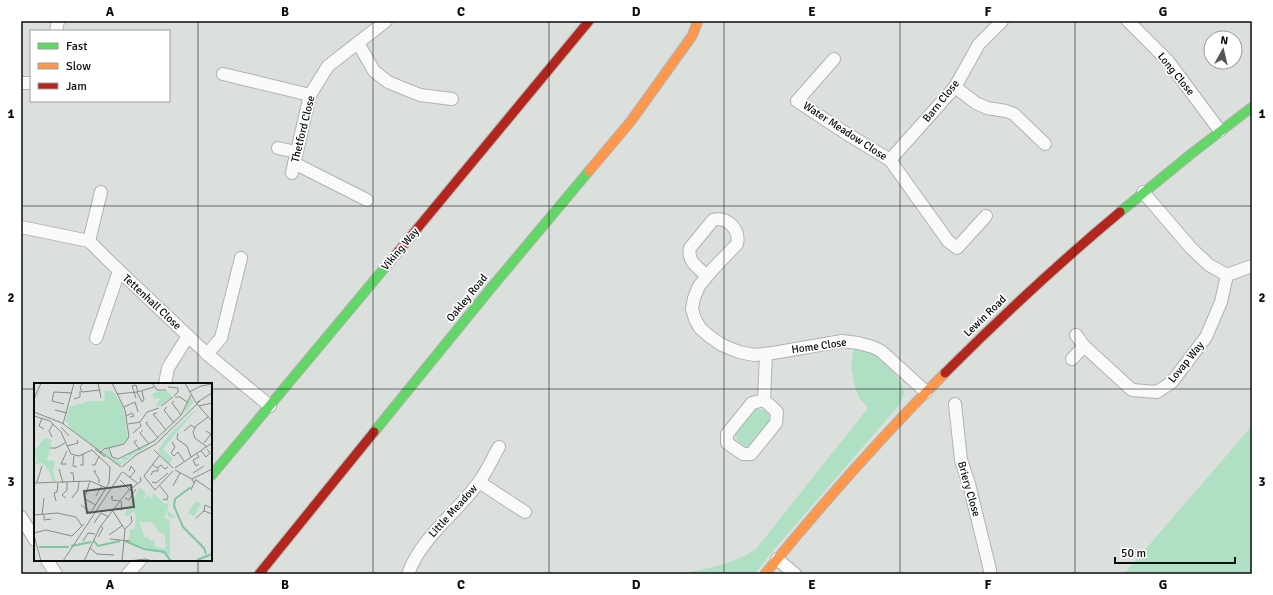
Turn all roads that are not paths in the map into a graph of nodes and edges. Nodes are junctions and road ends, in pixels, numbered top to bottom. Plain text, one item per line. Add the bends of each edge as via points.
1 (368, 21) edge
2 (589, 21) edge
3 (1000, 22) edge
4 (1131, 22) edge
5 (701, 23) edge
6 (382, 25) edge
7 (358, 43) junction
8 (834, 59) dead end
9 (223, 74) dead end
10 (955, 87) junction
11 (310, 95) junction
12 (452, 99) dead end
13 (1252, 107) edge
14 (1220, 131) junction
15 (1045, 144) dead end
16 (278, 148) dead end
17 (890, 160) junction
18 (294, 163) junction
19 (101, 192) dead end
20 (1143, 192) junction
21 (367, 200) dead end
22 (986, 216) dead end
23 (21, 227) edge
24 (89, 241) junction
25 (241, 258) dead end
26 (1252, 266) edge
27 (119, 271) junction
28 (1227, 275) junction
29 (707, 276) junction
30 (1076, 335) dead end
31 (188, 336) junction
32 (96, 338) dead end
33 (1084, 346) junction
34 (207, 354) junction
35 (766, 354) junction
36 (1072, 359) dead end
37 (165, 383) edge
38 (926, 392) junction
39 (764, 400) junction
40 (955, 404) dead end
41 (270, 406) junction
42 (499, 447) dead end
43 (212, 475) edge
44 (479, 482) junction
45 (524, 512) dead end
46 (21, 517) edge
47 (34, 538) edge
48 (777, 559) junction
49 (48, 561) edge
50 (139, 561) edge
51 (56, 574) edge
52 (128, 574) edge
53 (259, 574) edge
54 (408, 574) edge
55 (766, 574) edge
56 (795, 574) edge
57 (990, 574) edge

1 - 6 street
2 - 41 street, Viking Way
3 - 10 street, Barn Close via 980,44
4 - 14 street, Long Close via 1168,61
5 - 53 street, Oakley Road via 631,121 491,288
6 - 7 street, Thetford Close
7 - 11 street, Thetford Close via 328,66
7 - 12 street via 374,71 388,82 420,95
8 - 17 street, Water Meadow Close via 797,100
9 - 11 street
10 - 15 street via 981,106 1006,110 1014,114
10 - 17 street, Barn Close
11 - 18 street, Thetford Close
13 - 14 street, Lewin Road
14 - 20 street, Lewin Road
16 - 18 street
17 - 22 street, Water Meadow Close via 948,240 957,248
18 - 21 street
19 - 24 street
20 - 28 street via 1191,248
20 - 38 street, Lewin Road via 1029,292
23 - 24 street
24 - 27 street, Tettenhall Close
25 - 34 street via 221,338
26 - 28 street
27 - 31 street, Tettenhall Close
27 - 32 street
28 - 33 street, Lovap Way via 1220,302 1206,336 1172,382 1157,392 1132,390
29 - 29 street, Home Close via 737,244 736,230 725,220 713,220 690,248 691,260
29 - 35 street, Home Close via 699,286 692,309 700,328 722,345 739,352
30 - 33 street, Lovap Way
31 - 34 street, Tettenhall Close
31 - 37 street via 168,368
33 - 36 street
34 - 41 street, Tettenhall Close
35 - 38 street, Home Close via 842,341 858,343 882,351
35 - 39 street
38 - 48 street, Lewin Road via 874,447
39 - 39 street via 776,412 776,423 751,454 743,454 727,443 726,434 752,403
40 - 57 street, Briery Close via 960,460
41 - 43 street, Viking Way
42 - 44 street, Little Meadow
44 - 45 street
44 - 54 street, Little Meadow via 426,541
46 - 47 street
48 - 55 street, Lewin Road
48 - 56 street
49 - 51 street
50 - 52 street

